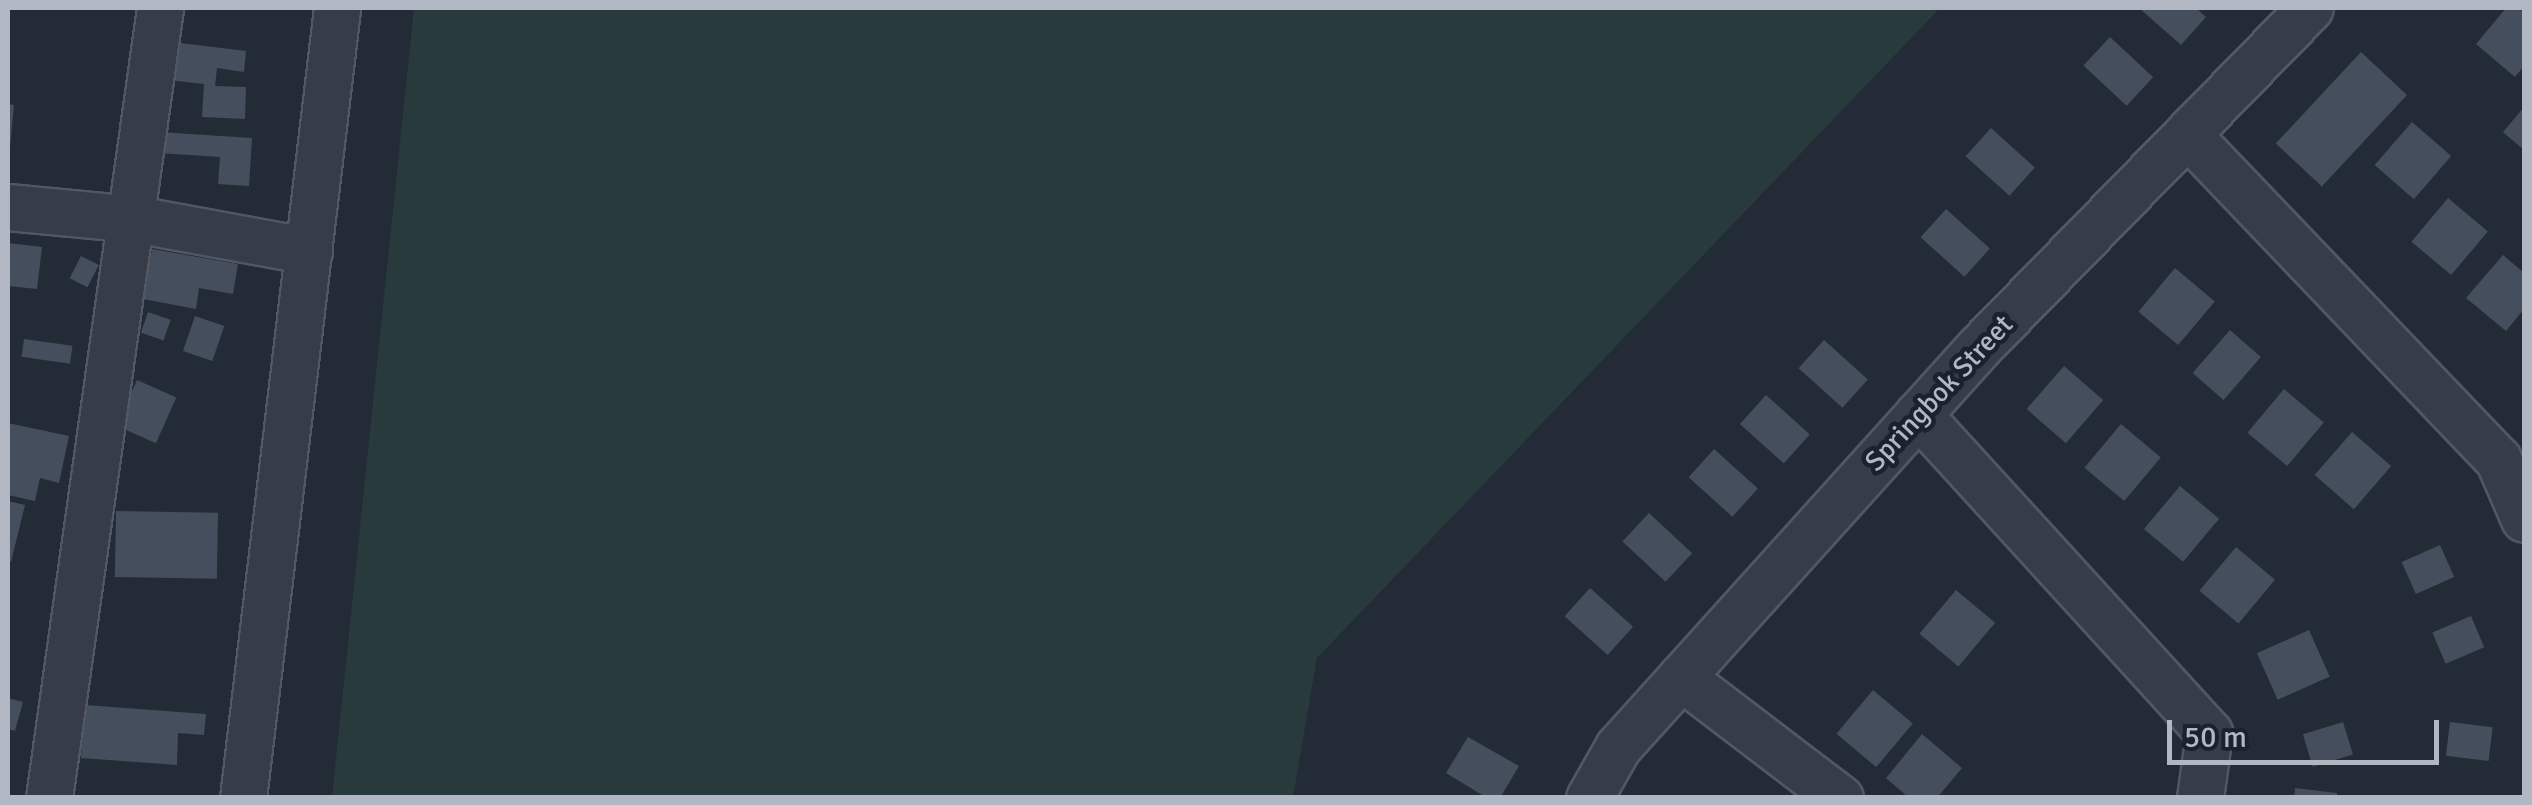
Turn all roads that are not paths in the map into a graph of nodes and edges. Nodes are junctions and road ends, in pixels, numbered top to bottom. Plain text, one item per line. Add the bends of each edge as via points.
1 (160, 8) edge
2 (337, 8) edge
3 (2310, 8) edge
4 (2187, 134) junction
5 (8, 207) edge
6 (134, 219) junction
7 (309, 251) junction
8 (1918, 414) junction
9 (2524, 518) edge
10 (1680, 677) junction
11 (49, 798) edge
12 (243, 798) edge
13 (1589, 798) edge
14 (1840, 798) edge
15 (2200, 798) edge

1 - 6 street
2 - 7 street
3 - 4 street, Springbok Street
4 - 8 street, Springbok Street
4 - 9 street via 2498,459
5 - 6 street
6 - 7 street
6 - 11 street
7 - 12 street
8 - 10 street, Springbok Street
8 - 15 street via 2210,733
10 - 13 street, Springbok Street via 1618,747
10 - 14 street

